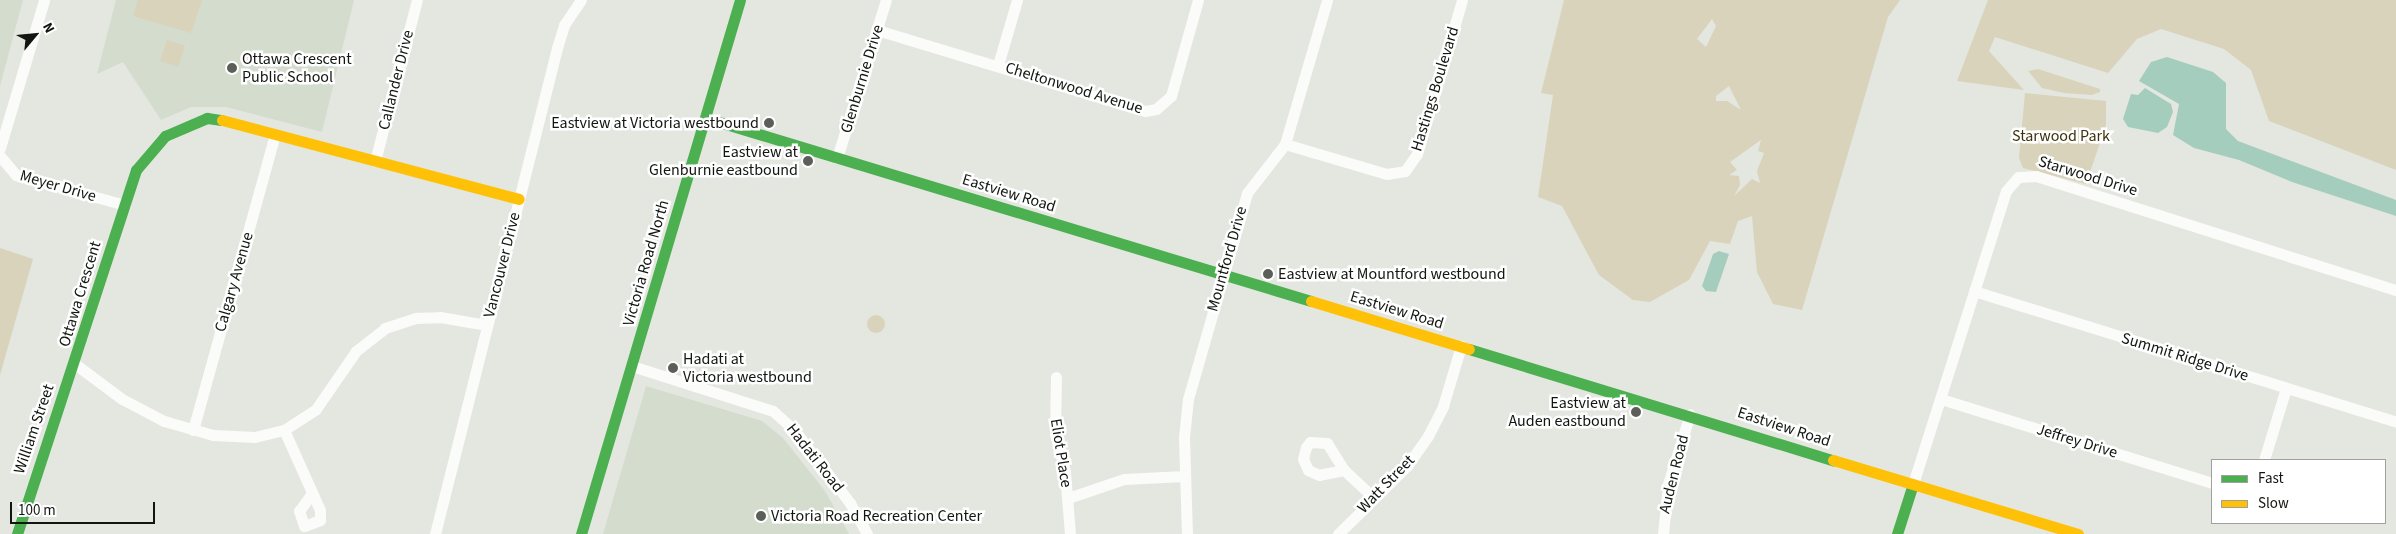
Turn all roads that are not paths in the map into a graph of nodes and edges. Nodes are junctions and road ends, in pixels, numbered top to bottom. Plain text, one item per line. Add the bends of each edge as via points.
1 (44, 0) edge
2 (417, 0) edge
3 (581, 0) edge
4 (740, 0) edge
5 (886, 0) edge
6 (1017, 0) edge
7 (1198, 0) edge
8 (1327, 0) edge
9 (1462, 0) edge
10 (877, 30) junction
11 (998, 65) junction
12 (706, 118) junction
13 (275, 135) junction
14 (1285, 144) junction
15 (0, 148) edge
16 (0, 156) edge
17 (837, 158) junction
18 (376, 161) junction
19 (519, 199) junction
20 (125, 205) junction
21 (1222, 274) junction
22 (2396, 290) edge
23 (1974, 291) junction
24 (487, 326) junction
25 (1461, 346) junction
26 (75, 364) junction
27 (632, 366) junction
28 (1056, 377) dead end
29 (2286, 388) junction
30 (1941, 400) junction
31 (1690, 414) junction
32 (2396, 422) edge
33 (193, 430) junction
34 (284, 430) junction
35 (2264, 459) edge
36 (1344, 470) dead end
37 (1184, 476) junction
38 (2211, 483) edge
39 (1913, 484) junction
40 (312, 493) dead end
41 (1373, 497) junction
42 (1068, 498) junction
43 (17, 534) edge
44 (435, 534) edge
45 (581, 534) edge
46 (867, 534) edge
47 (1070, 534) edge
48 (1187, 534) edge
49 (1338, 534) edge
50 (1663, 534) edge
51 (1897, 534) edge
52 (2078, 534) edge

1 - 15 street
2 - 18 street, Callander Drive
3 - 19 street, Vancouver Drive via 560,40
4 - 12 main road, Victoria Road North
5 - 10 street, Glenburnie Drive
6 - 11 street
7 - 11 street, Cheltonwood Avenue via 1171,96 1156,109 1145,111
8 - 14 street, Mountford Drive
9 - 14 street, Hastings Boulevard via 1417,154 1404,171 1387,174
10 - 11 street, Cheltonwood Avenue
10 - 17 street, Glenburnie Drive
12 - 17 main road, Eastview Road
12 - 27 main road, Victoria Road North
13 - 18 main road, Ottawa Crescent
13 - 20 main road, Ottawa Crescent via 207,118 182,126 149,150 136,170
13 - 33 street, Calgary Avenue
14 - 21 street, Mountford Drive via 1246,193
16 - 20 street, Meyer Drive via 16,175
17 - 21 main road, Eastview Road
18 - 19 main road, Ottawa Crescent
19 - 24 street, Vancouver Drive
20 - 26 main road, Ottawa Crescent
21 - 25 main road, Eastview Road
21 - 37 street, Mountford Drive via 1188,400
22 - 23 street, Starwood Drive via 2030,174 2018,177 2008,185
23 - 29 street, Summit Ridge Drive
23 - 30 street, Starwood Drive
24 - 34 street, Ottawa Crescent via 440,317 416,318 385,328 356,351 316,409
24 - 44 street, Vancouver Drive
25 - 31 main road, Eastview Road
25 - 41 street, Watt Street via 1443,406 1428,436 1407,466
26 - 33 street, Ottawa Crescent via 140,411
26 - 43 main road, William Street via 52,420
27 - 45 main road, Victoria Road North
27 - 46 street, Hadati Road via 773,411 796,432 852,506
28 - 42 street, Eliot Place via 1055,434
29 - 32 street, Summit Ridge Drive
29 - 35 street
30 - 38 street, Jeffrey Drive
30 - 39 street, Starwood Drive
31 - 39 main road, Eastview Road
31 - 50 street, Auden Road via 1668,484
33 - 34 street, Ottawa Crescent via 232,438
34 - 40 street
36 - 41 street
37 - 42 street via 1124,480
37 - 48 street, Mountford Drive
39 - 51 main road, Starwood Drive
39 - 52 main road, Eastview Road
41 - 49 street, Watt Street
42 - 47 street, Eliot Place

